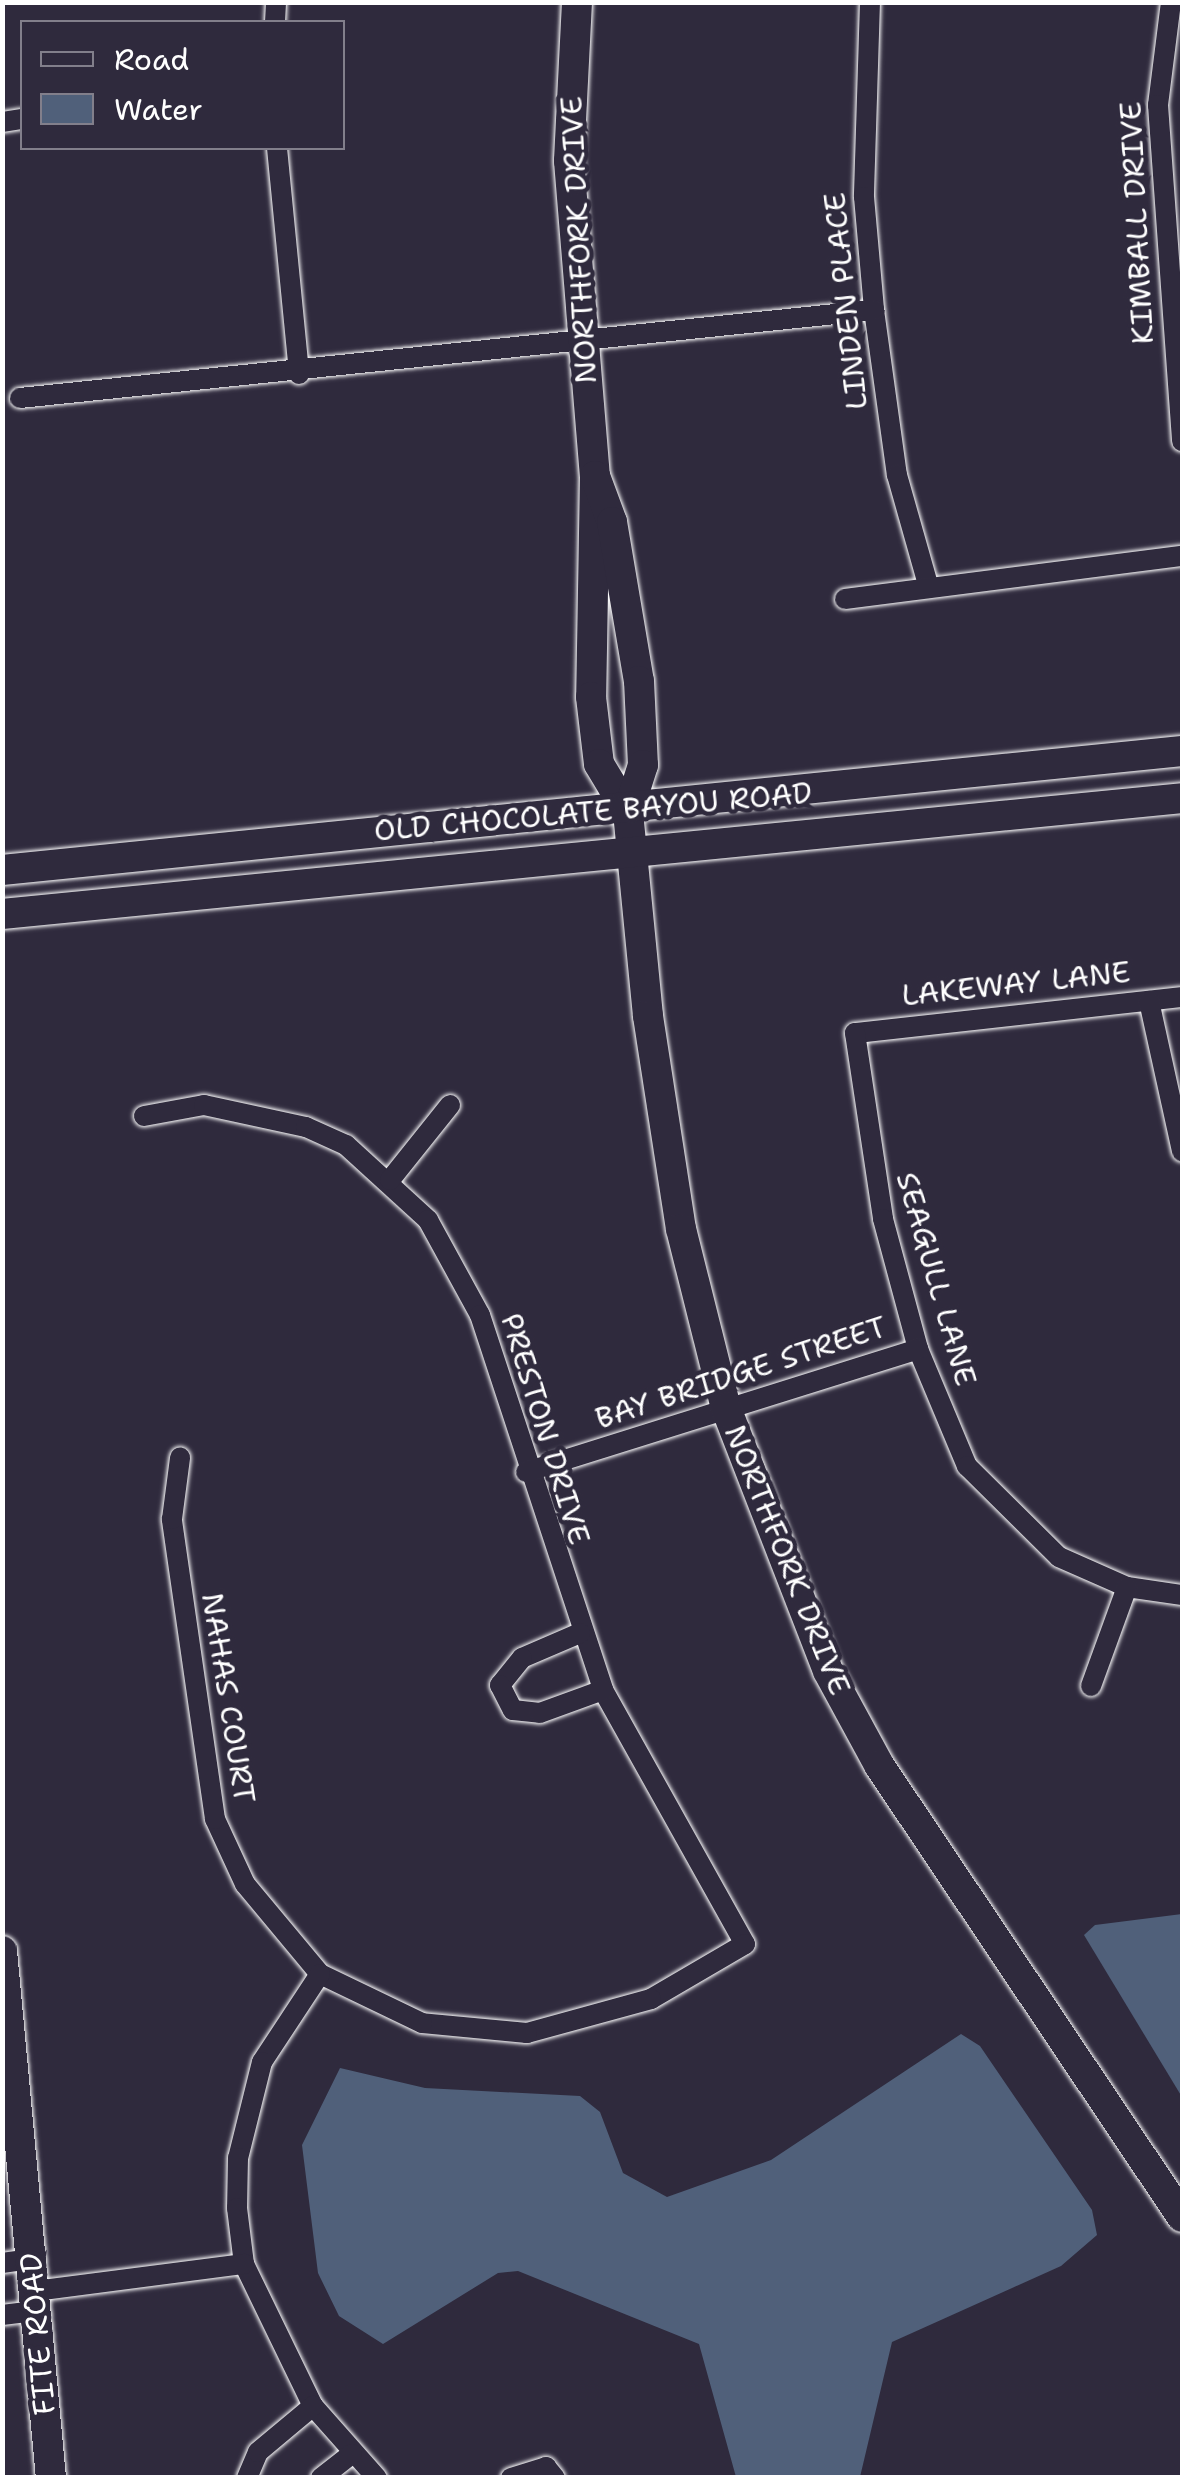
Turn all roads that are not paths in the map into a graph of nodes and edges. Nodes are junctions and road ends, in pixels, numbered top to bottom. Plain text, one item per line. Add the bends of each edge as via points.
1 (577, 2) edge
2 (870, 2) edge
3 (1172, 2) edge
4 (277, 150) edge
5 (874, 310) junction
6 (580, 346) junction
7 (299, 374) junction
8 (20, 398) dead end
9 (1182, 441) edge
10 (595, 476) junction
11 (1182, 556) edge
12 (929, 588) junction
13 (845, 599) dead end
14 (1182, 752) edge
15 (1182, 798) edge
16 (628, 812) junction
17 (632, 853) junction
18 (2, 870) edge
19 (2, 914) edge
20 (1182, 997) edge
21 (1148, 1001) junction
22 (856, 1033) joint
23 (450, 1105) dead end
24 (144, 1116) dead end
25 (1182, 1152) edge
26 (390, 1180) junction
27 (918, 1349) junction
28 (726, 1408) junction
29 (180, 1458) dead end
30 (526, 1472) junction
31 (1127, 1587) junction
32 (1182, 1595) edge
33 (580, 1633) junction
34 (1092, 1686) dead end
35 (604, 1690) junction
36 (2, 1952) edge
37 (320, 1974) junction
38 (1182, 2217) edge
39 (17, 2261) edge
40 (244, 2264) junction
41 (36, 2301) junction
42 (2, 2315) edge
43 (314, 2406) junction
44 (352, 2454) junction
45 (51, 2478) edge
46 (247, 2478) edge
47 (321, 2478) edge
48 (377, 2478) edge
49 (511, 2478) edge
50 (554, 2478) edge

1 - 6 street, NORTHFORK DRIVE via 569,161
2 - 5 street, LINDEN PLACE via 864,197
3 - 9 street, KIMBALL DRIVE via 1158,106
4 - 7 street
5 - 6 street
5 - 12 street, LINDEN PLACE via 897,476
6 - 7 street
6 - 10 street, NORTHFORK DRIVE
7 - 8 street
10 - 16 street, NORTHFORK DRIVE via 612,522 640,681 643,764
10 - 16 street, NORTHFORK DRIVE via 591,697 599,764
11 - 12 street
12 - 13 street
14 - 16 street, OLD CHOCOLATE BAYOU ROAD
15 - 17 street, OLD CHOCOLATE BAYOU ROAD
16 - 17 street, NORTHFORK DRIVE
16 - 18 street, OLD CHOCOLATE BAYOU ROAD
17 - 19 street, OLD CHOCOLATE BAYOU ROAD
17 - 28 street, NORTHFORK DRIVE via 681,1229
20 - 21 street, LAKEWAY LANE
21 - 22 street, LAKEWAY LANE
21 - 25 street
22 - 27 street, SEAGULL LANE via 883,1219
23 - 26 street
24 - 26 street, PRESTON DRIVE via 204,1106 254,1110 346,1146
26 - 30 street, PRESTON DRIVE via 459,1266
27 - 28 street, BAY BRIDGE STREET
27 - 31 street, SEAGULL LANE via 967,1466 1059,1557
28 - 30 street, BAY BRIDGE STREET
28 - 38 street, NORTHFORK DRIVE via 828,1671 878,1765
29 - 37 street, NAHAS COURT via 172,1520 216,1819 245,1884
30 - 33 street, PRESTON DRIVE
31 - 32 street
31 - 34 street
33 - 35 street, PRESTON DRIVE
33 - 35 street via 522,1658 500,1685 513,1710 540,1713
35 - 37 street, PRESTON DRIVE via 745,1944 651,2000 527,2033 422,2022
36 - 39 street, FITE ROAD
37 - 40 street via 262,2062 247,2108 238,2174
39 - 41 street, FITE ROAD
40 - 41 street
40 - 43 street
41 - 42 street
41 - 45 street, FITE ROAD
43 - 44 street
43 - 46 street via 258,2452
44 - 47 street
44 - 48 street
49 - 50 street via 546,2467

